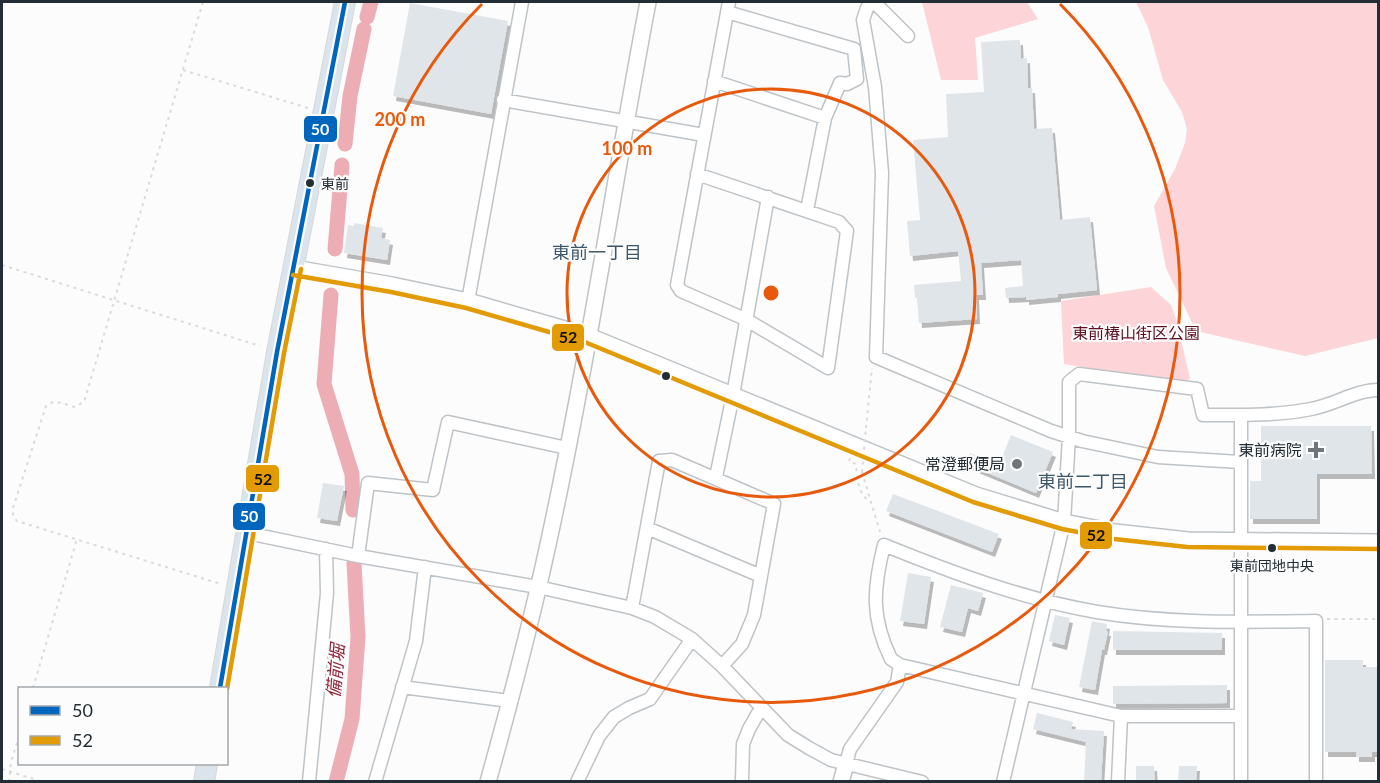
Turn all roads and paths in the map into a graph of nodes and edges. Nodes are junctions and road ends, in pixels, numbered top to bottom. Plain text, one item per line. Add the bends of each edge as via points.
1 (203, 2) edge
2 (345, 2) edge
3 (522, 2) edge
4 (648, 2) edge
5 (873, 2) edge
6 (728, 7) edge
7 (908, 36) dead end
8 (183, 70) junction
9 (714, 81) junction
10 (503, 100) junction
11 (322, 112) junction
12 (825, 118) junction
13 (625, 122) junction
14 (704, 135) junction
15 (697, 174) junction
16 (768, 197) junction
17 (807, 210) junction
18 (2, 265) edge
19 (294, 268) junction
20 (114, 299) junction
21 (468, 301) junction
22 (746, 319) junction
23 (589, 336) junction
24 (277, 352) junction
25 (876, 357) junction
26 (1378, 390) edge
27 (733, 395) junction
28 (1241, 415) junction
29 (1069, 436) junction
30 (854, 446) junction
31 (567, 448) junction
32 (1240, 462) junction
33 (716, 477) junction
34 (871, 503) junction
35 (1064, 522) junction
36 (647, 528) junction
37 (247, 533) junction
38 (77, 538) junction
39 (1241, 541) junction
40 (1378, 542) edge
41 (884, 545) junction
42 (326, 549) junction
43 (358, 556) junction
44 (425, 567) junction
45 (761, 576) junction
46 (538, 588) junction
47 (238, 590) junction
48 (1046, 600) junction
49 (632, 608) junction
50 (1378, 619) edge
51 (1316, 621) junction
52 (1240, 622) junction
53 (692, 639) junction
54 (900, 665) junction
55 (722, 666) junction
56 (33, 687) edge
57 (220, 687) edge
58 (402, 687) junction
59 (1024, 692) junction
60 (510, 701) junction
61 (761, 708) junction
62 (1121, 716) junction
63 (1241, 716) junction
64 (18, 740) edge
65 (846, 764) junction
66 (207, 765) edge
67 (2, 769) edge
68 (10, 771) junction
69 (9, 782) edge
70 (44, 782) edge
71 (204, 782) edge
72 (309, 782) edge
73 (375, 782) edge
74 (488, 782) edge
75 (577, 782) edge
76 (742, 782) edge
77 (842, 782) edge
78 (922, 782) edge
79 (1003, 782) edge
80 (1118, 782) edge
81 (1241, 782) edge
82 (1316, 782) edge

1 - 8 path
2 - 11 highway
3 - 10 street
4 - 13 street
5 - 7 street
5 - 25 street via 863,20 875,87 882,173
6 - 9 street
6 - 12 street via 854,49 857,79 840,83
8 - 11 path
8 - 20 path
9 - 12 street
9 - 14 street
10 - 13 street
10 - 21 street
11 - 19 highway
12 - 17 street
13 - 14 street
13 - 23 street
14 - 15 street
15 - 16 street
15 - 22 street via 677,285 681,291
16 - 17 street
16 - 22 street
17 - 22 street via 839,222 847,231 828,368
18 - 20 path
19 - 21 street
19 - 24 highway
20 - 24 path
20 - 38 path via 84,402 74,407 56,402 46,406 12,508 17,521
21 - 23 street
22 - 27 street
23 - 27 street
23 - 31 street
24 - 37 highway
25 - 29 street
25 - 34 path, bridge via 862,472
26 - 28 street via 1367,390 1313,409
27 - 30 street
27 - 33 street
28 - 29 street via 1203,415 1197,389 1079,374 1069,382
28 - 32 street
29 - 32 street via 1158,457
29 - 35 street
30 - 34 path via 849,461 856,464 863,497
30 - 35 street via 976,495
31 - 43 street via 448,422 434,490 368,483
31 - 46 street
32 - 39 street
33 - 36 street via 672,460 659,461
33 - 45 street via 774,504
34 - 41 path
35 - 39 street via 1156,538
35 - 48 street
36 - 45 street
36 - 49 street
37 - 42 street
37 - 47 highway
38 - 47 path
38 - 56 path
39 - 40 street
39 - 52 street
41 - 48 street via 992,586
41 - 54 street via 876,576 876,617 891,659
42 - 43 street
42 - 72 street via 327,593
43 - 44 street
44 - 46 street
44 - 58 street via 416,641
45 - 55 street via 754,615 742,644
46 - 49 street
46 - 60 street
47 - 57 highway
48 - 52 street via 1097,612
48 - 59 street
49 - 53 street
50 - 51 path
51 - 52 street
51 - 82 street
52 - 63 street
53 - 55 street
53 - 75 street via 650,699 614,717 599,736
54 - 59 street
54 - 65 street via 897,682 850,749
55 - 61 street
58 - 60 street
58 - 73 street
59 - 62 street
59 - 79 street
60 - 74 street
61 - 65 street via 788,735 831,760
61 - 76 street via 743,744
62 - 63 street
62 - 80 street
63 - 81 street
64 - 68 path
65 - 77 street
65 - 78 street
66 - 71 highway
67 - 68 path
68 - 69 path
68 - 70 path

